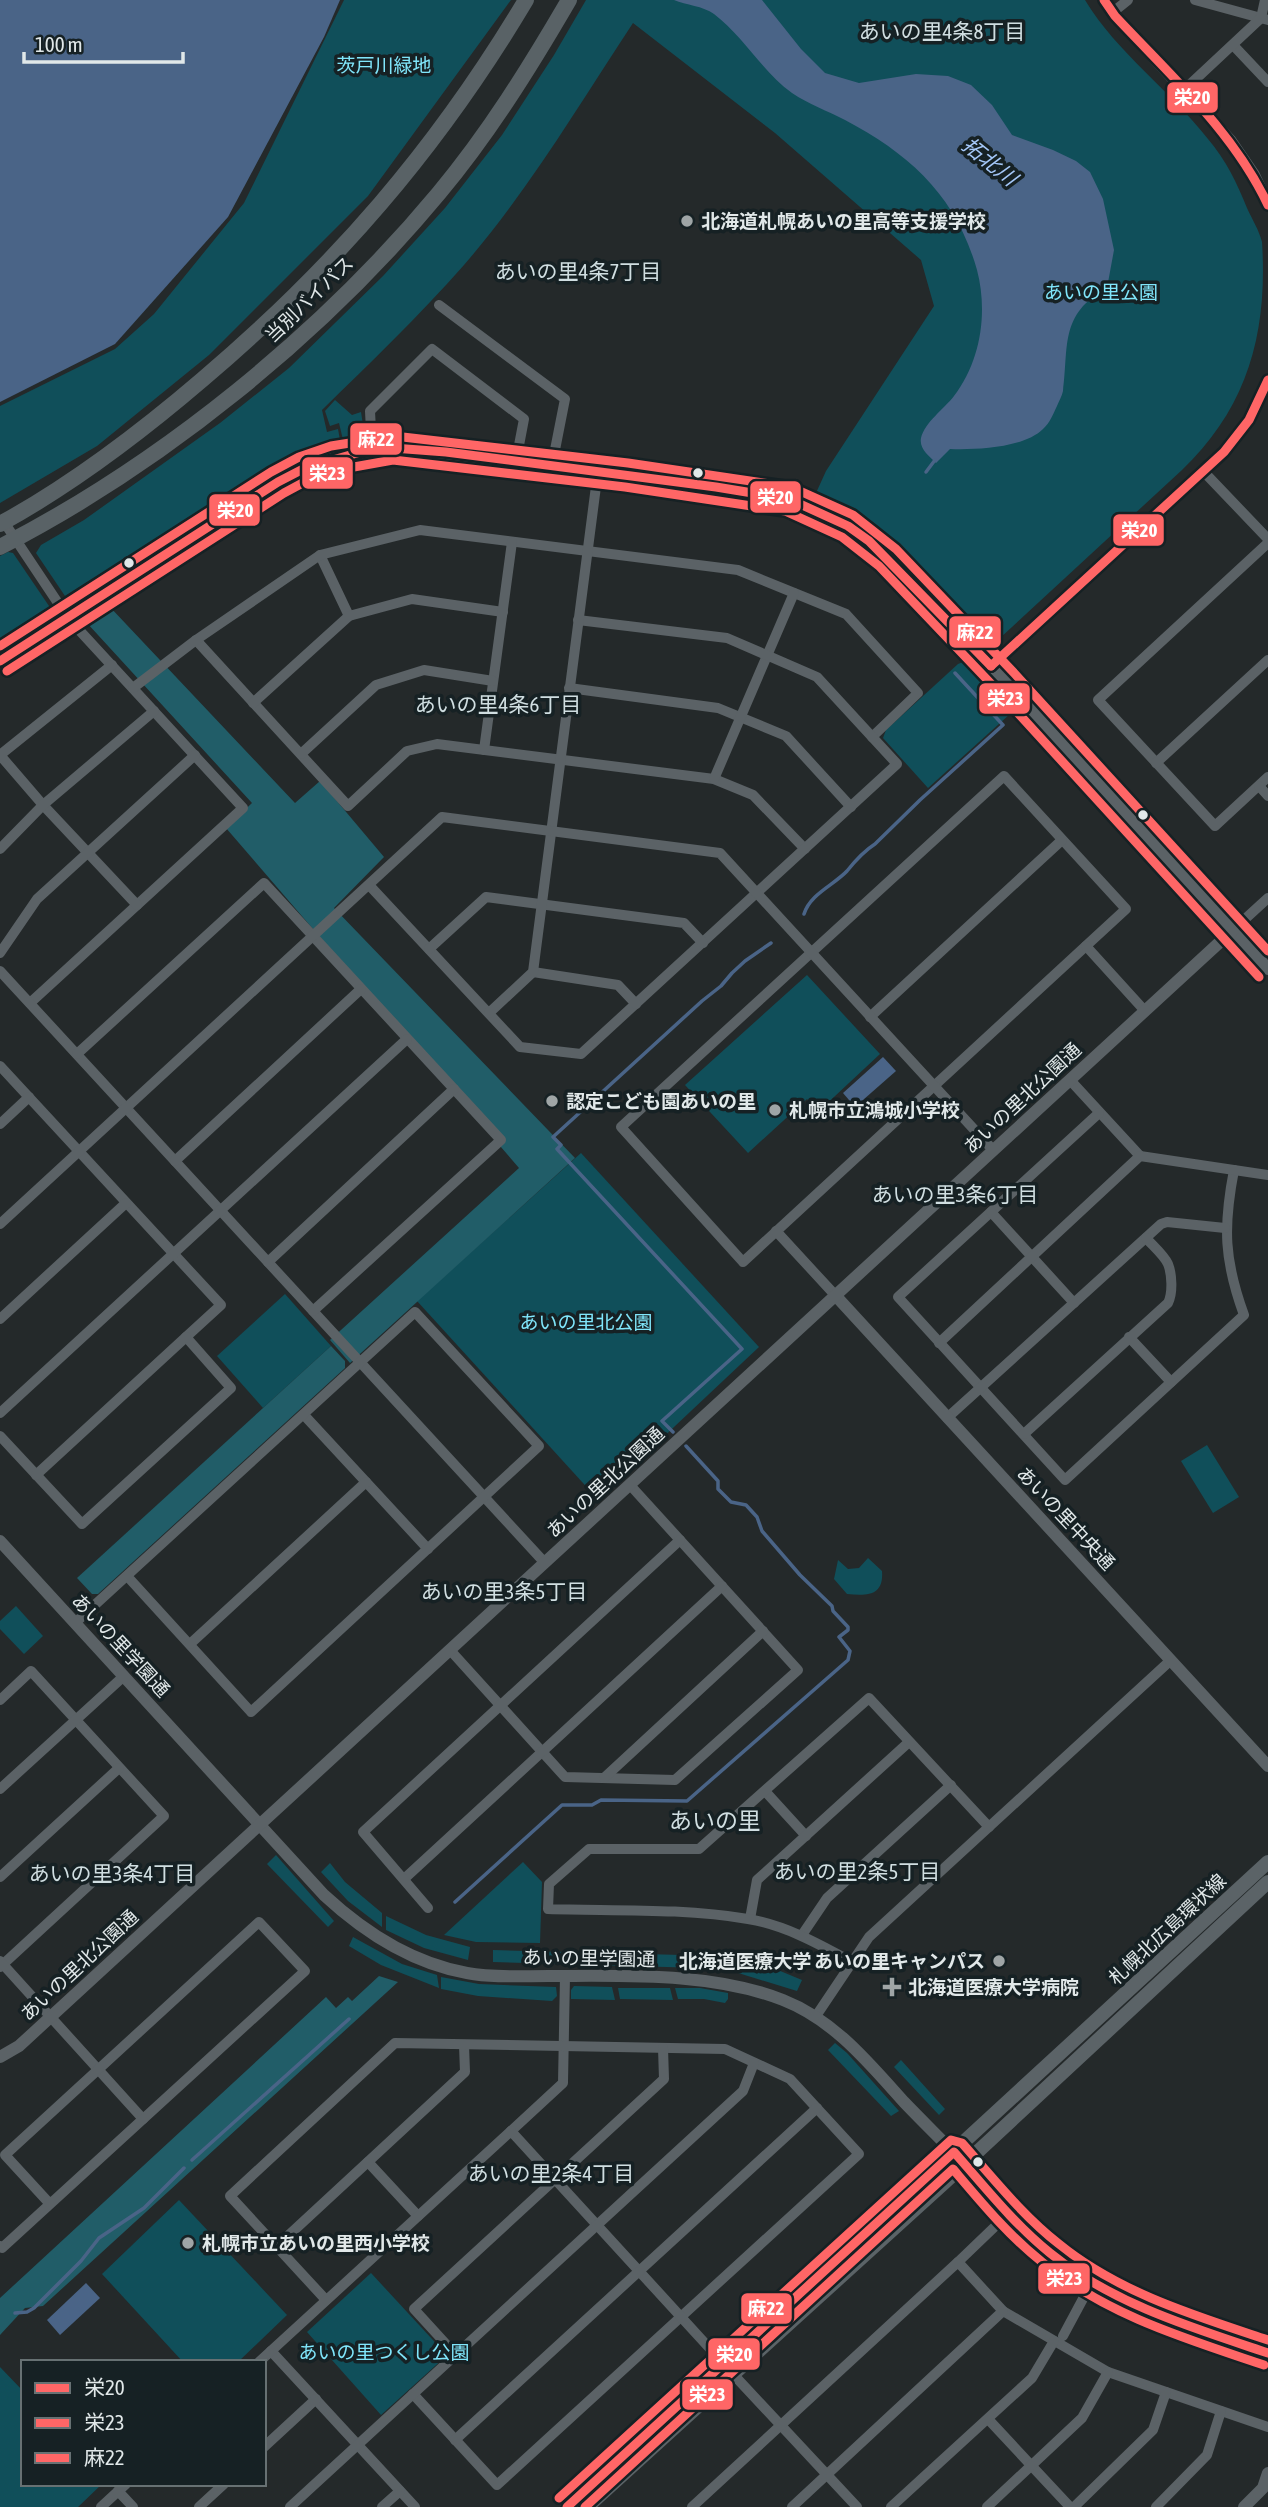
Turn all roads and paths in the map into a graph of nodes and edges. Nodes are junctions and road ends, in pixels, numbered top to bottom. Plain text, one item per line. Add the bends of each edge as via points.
1 (526, 0) edge
2 (569, 0) edge
3 (1104, 0) edge
4 (1128, 0) edge
5 (1195, 0) edge
6 (1265, 0) edge
7 (1113, 12) junction
8 (1265, 19) edge
9 (1233, 45) junction
10 (1268, 82) edge
11 (1184, 90) junction
12 (1268, 205) edge
13 (439, 305) dead end
14 (1268, 380) edge
15 (372, 450) junction
16 (516, 461) junction
17 (552, 466) junction
18 (598, 471) junction
19 (1205, 471) junction
20 (2, 523) edge
21 (15, 539) junction
22 (1268, 541) edge
23 (512, 542) junction
24 (0, 547) edge
25 (587, 552) junction
26 (320, 555) junction
27 (794, 593) junction
28 (503, 612) junction
29 (349, 616) junction
30 (68, 618) junction
31 (578, 620) junction
32 (196, 640) junction
33 (767, 656) junction
34 (1268, 660) edge
35 (0, 662) edge
36 (112, 665) junction
37 (991, 666) junction
38 (494, 681) junction
39 (133, 688) junction
40 (569, 688) junction
41 (254, 703) junction
42 (154, 711) junction
43 (740, 717) junction
44 (872, 737) junction
45 (484, 750) junction
46 (301, 754) junction
47 (195, 755) junction
48 (559, 759) junction
49 (1156, 763) junction
50 (1268, 777) edge
51 (713, 779) junction
52 (1259, 786) junction
53 (1268, 796) edge
54 (43, 805) junction
55 (851, 807) junction
56 (550, 831) junction
57 (1062, 839) junction
58 (0, 849) edge
59 (805, 849) junction
60 (88, 852) junction
61 (369, 885) junction
62 (757, 893) junction
63 (1268, 898) edge
64 (541, 904) junction
65 (137, 905) junction
66 (1233, 930) junction
67 (313, 937) junction
68 (703, 943) junction
69 (1086, 946) junction
70 (429, 948) junction
71 (0, 953) edge
72 (811, 953) junction
73 (1268, 970) edge
74 (0, 971) edge
75 (533, 972) junction
76 (361, 989) junction
77 (30, 1003) junction
78 (636, 1004) junction
79 (1145, 1011) junction
80 (489, 1013) junction
81 (870, 1017) junction
82 (407, 1039) junction
83 (77, 1054) junction
84 (0, 1066) edge
85 (1070, 1080) junction
86 (934, 1087) junction
87 (454, 1089) junction
88 (29, 1097) junction
89 (126, 1108) junction
90 (1099, 1113) junction
91 (0, 1124) edge
92 (993, 1150) junction
93 (79, 1152) junction
94 (1140, 1156) junction
95 (175, 1161) junction
96 (1234, 1170) junction
97 (1268, 1175) edge
98 (126, 1203) junction
99 (221, 1211) junction
100 (990, 1212) junction
101 (0, 1224) edge
102 (1225, 1228) junction
103 (776, 1231) junction
104 (1146, 1238) junction
105 (174, 1254) junction
106 (1032, 1257) junction
107 (268, 1262) junction
108 (835, 1296) junction
109 (1074, 1303) junction
110 (313, 1311) junction
111 (0, 1319) edge
112 (186, 1337) junction
113 (1129, 1337) junction
114 (939, 1343) junction
115 (361, 1363) junction
116 (1171, 1382) junction
117 (981, 1388) junction
118 (0, 1413) edge
119 (304, 1415) junction
120 (947, 1418) junction
121 (1024, 1434) junction
122 (0, 1436) edge
123 (36, 1475) junction
124 (366, 1482) junction
125 (630, 1485) junction
126 (484, 1497) junction
127 (680, 1540) junction
128 (0, 1541) edge
129 (428, 1549) junction
130 (545, 1563) junction
131 (127, 1576) junction
132 (722, 1586) junction
133 (75, 1623) junction
134 (763, 1632) junction
135 (190, 1644) junction
136 (450, 1650) junction
137 (1171, 1660) junction
138 (124, 1676) junction
139 (0, 1700) edge
140 (500, 1705) junction
141 (75, 1720) junction
142 (909, 1742) junction
143 (542, 1751) junction
144 (1268, 1766) edge
145 (119, 1768) junction
146 (604, 1778) junction
147 (951, 1785) junction
148 (0, 1789) edge
149 (765, 1791) junction
150 (260, 1824) junction
151 (989, 1827) junction
152 (806, 1836) junction
153 (1268, 1862) edge
154 (0, 1877) edge
155 (404, 1879) junction
156 (1268, 1882) edge
157 (428, 1908) dead end
158 (750, 1919) junction
159 (802, 1935) junction
160 (852, 1962) junction
161 (1, 1964) edge
162 (565, 1976) junction
163 (816, 2016) junction
164 (51, 2017) junction
165 (464, 2045) junction
166 (563, 2046) junction
167 (663, 2048) junction
168 (0, 2057) edge
169 (754, 2063) junction
170 (98, 2069) junction
171 (817, 2108) junction
172 (143, 2119) junction
173 (511, 2131) junction
174 (3, 2152) edge
175 (954, 2152) junction
176 (368, 2162) junction
177 (964, 2164) junction
178 (555, 2180) junction
179 (50, 2204) junction
180 (1008, 2214) junction
181 (418, 2216) junction
182 (597, 2226) junction
183 (0, 2246) edge
184 (276, 2246) junction
185 (958, 2262) junction
186 (638, 2271) junction
187 (1092, 2282) junction
188 (326, 2300) junction
189 (1003, 2311) junction
190 (680, 2317) junction
191 (1058, 2339) junction
192 (271, 2351) junction
193 (1268, 2353) edge
194 (456, 2355) junction
195 (261, 2360) edge
196 (728, 2368) junction
197 (1108, 2372) junction
198 (1166, 2392) junction
199 (413, 2394) junction
200 (316, 2399) junction
201 (1221, 2411) junction
202 (988, 2419) junction
203 (781, 2424) junction
204 (1268, 2427) edge
205 (455, 2440) junction
206 (358, 2444) junction
207 (266, 2445) edge
208 (1031, 2465) junction
209 (1268, 2473) edge
210 (827, 2475) junction
211 (222, 2486) edge
212 (122, 2488) edge
213 (400, 2491) junction
214 (101, 2507) edge
215 (133, 2507) edge
216 (199, 2507) edge
217 (290, 2507) edge
218 (382, 2507) edge
219 (415, 2507) edge
220 (567, 2507) edge
221 (587, 2507) edge
222 (692, 2507) edge
223 (792, 2507) edge
224 (857, 2507) edge
225 (891, 2507) edge
226 (987, 2507) edge
227 (1072, 2507) edge
228 (1156, 2507) edge
229 (1244, 2507) edge

1 - 20 highway, 当別バイパス via 491,59 423,152 347,244 301,291 140,432
2 - 21 highway, 当別バイパス via 520,84 447,182 330,309 212,410 108,484
3 - 7 street
4 - 7 street
5 - 8 street
6 - 8 street
7 - 11 street
8 - 9 street
9 - 10 street
9 - 11 street
11 - 12 street via 1230,139
13 - 17 street via 565,400
14 - 19 street via 1249,420
15 - 16 street via 393,448
15 - 16 street via 370,411 432,349 524,419
15 - 30 street via 324,461 278,482
16 - 17 street
17 - 18 street
18 - 25 street
18 - 37 street via 789,499 848,526 887,557
19 - 22 street
19 - 37 street
20 - 21 street
21 - 24 highway, 当別バイパス
21 - 30 street
22 - 49 street via 1098,701
23 - 25 street
23 - 26 street via 420,530
23 - 28 street
25 - 27 street via 738,570
25 - 31 street
26 - 29 street
26 - 32 street
27 - 33 street
27 - 44 street via 846,614 918,693
28 - 29 street via 412,599
28 - 38 street
29 - 41 street
30 - 35 street
30 - 36 street
31 - 33 street via 727,638
31 - 40 street
32 - 39 street
32 - 41 street
33 - 43 street
33 - 44 street via 817,677
34 - 49 street
36 - 39 street
36 - 54 street via 0,755
37 - 66 street
38 - 45 street
38 - 46 street via 424,670 376,685
39 - 42 street
40 - 43 street via 718,708
40 - 48 street
41 - 46 street
42 - 47 street
42 - 54 street
43 - 51 street
43 - 55 street via 786,736
44 - 55 street via 897,764
45 - 46 street via 437,744 407,751 348,806
45 - 48 street
47 - 60 street
47 - 65 street via 243,808
48 - 51 street
48 - 56 street
49 - 52 street via 1215,826
50 - 52 street
51 - 59 street via 752,795
52 - 53 street
54 - 58 street
54 - 60 street
55 - 59 street
56 - 61 street via 442,817
56 - 62 street via 720,853
56 - 64 street
57 - 69 street via 1126,909
57 - 72 street via 1004,776
57 - 81 street
59 - 62 street
60 - 65 street
60 - 71 street via 37,899
61 - 67 street
61 - 70 street
62 - 68 street
62 - 72 street
63 - 66 street
64 - 68 street via 684,922
64 - 70 street via 486,897
64 - 75 street
65 - 77 street
66 - 73 street
66 - 79 street, あいの里北公園通
67 - 76 street
67 - 83 street via 264,883
67 - 89 street
68 - 78 street
69 - 79 street
69 - 86 street
70 - 80 street
72 - 81 street
72 - 103 street via 621,1127 743,1262
74 - 77 street
75 - 78 street via 618,985
75 - 80 street
76 - 82 street
76 - 95 street
77 - 83 street
78 - 80 street via 582,1054 520,1047
79 - 85 street, あいの里北公園通
81 - 86 street
82 - 87 street
82 - 99 street
83 - 89 street
84 - 88 street
85 - 90 street
85 - 92 street, あいの里北公園通
86 - 92 street
86 - 103 street
87 - 107 street
87 - 110 street via 500,1140
88 - 91 street
88 - 93 street
89 - 93 street
89 - 95 street
90 - 94 street
90 - 100 street
92 - 108 street, あいの里北公園通
93 - 98 street
93 - 101 street
94 - 96 street
94 - 106 street
95 - 99 street
96 - 97 street
96 - 102 street
98 - 105 street
98 - 111 street
99 - 105 street
99 - 107 street
100 - 106 street
100 - 114 street via 898,1297
102 - 104 street via 1167,1222
102 - 116 street via 1234,1289 1244,1315
103 - 108 street
104 - 109 street
104 - 113 street via 1168,1263 1171,1298
105 - 112 street via 221,1305
105 - 118 street
106 - 109 street
106 - 114 street
107 - 110 street
108 - 120 street, あいの里中央通
108 - 125 street, あいの里北公園通
109 - 117 street
110 - 115 street
112 - 123 street
112 - 123 street via 231,1388 82,1524
113 - 116 street
113 - 121 street
114 - 117 street
115 - 119 street
115 - 126 street
115 - 126 street via 415,1312 539,1446
116 - 121 street via 1065,1480
117 - 120 street
117 - 121 street
119 - 124 street
119 - 131 street
120 - 137 street, あいの里中央通
122 - 123 street
124 - 129 street
124 - 135 street
125 - 127 street
125 - 130 street, あいの里北公園通
126 - 129 street
126 - 130 street
127 - 132 street
127 - 140 street
128 - 133 street, あいの里学園通
129 - 135 street via 251,1712
130 - 136 street, あいの里北公園通
131 - 133 street
131 - 135 street
132 - 134 street
132 - 143 street
133 - 138 street, あいの里学園通
134 - 146 street
134 - 146 street via 798,1670 676,1780
136 - 140 street
136 - 150 street, あいの里北公園通
137 - 144 street, あいの里中央通
137 - 151 street
138 - 141 street
138 - 150 street, あいの里学園通
139 - 141 street via 31,1671
140 - 143 street
140 - 155 street via 363,1832
141 - 145 street
141 - 148 street
142 - 147 street
142 - 149 street via 869,1698
142 - 152 street
143 - 146 street via 565,1777
143 - 155 street
145 - 154 street
145 - 161 street via 164,1816
147 - 151 street
147 - 159 street via 827,1898
149 - 152 street
149 - 158 street via 699,1849 589,1849 549,1884 548,1909
150 - 162 street, あいの里学園通 via 346,1916 402,1952 469,1974
150 - 164 street, あいの里北公園通
151 - 160 street via 869,1937
152 - 158 street via 757,1880
153 - 175 main road, 札幌北広島環状線
155 - 157 street
156 - 177 main road, 札幌北広島環状線
158 - 159 street
159 - 160 street
160 - 163 street
161 - 164 street
162 - 163 street, あいの里学園通 via 717,1981 749,1987
162 - 166 street
163 - 175 street, あいの里学園通 via 854,2047
164 - 168 street, あいの里北公園通
164 - 170 street
165 - 166 street
165 - 176 street via 465,2072
165 - 184 street via 396,2043 230,2196
166 - 167 street
166 - 173 street via 563,2083
167 - 169 street via 725,2049
167 - 178 street via 664,2079
169 - 171 street via 790,2078
169 - 182 street via 743,2091
170 - 172 street
170 - 172 street via 259,1922 305,1971
170 - 174 street
171 - 186 street
171 - 190 street via 859,2154
172 - 179 street
173 - 178 street
173 - 181 street
174 - 179 street
175 - 177 street, あいの里学園通
175 - 196 main road, 札幌北広島環状線
176 - 181 street
176 - 184 street
177 - 180 street, あいの里学園通
177 - 196 main road, 札幌北広島環状線
178 - 182 street
178 - 194 street via 415,2309
179 - 183 street
180 - 185 street
180 - 187 street, あいの里学園通 via 1066,2266
181 - 188 street
182 - 186 street
182 - 194 street
184 - 188 street
185 - 189 street
185 - 203 street
186 - 190 street
186 - 205 street
187 - 191 street
187 - 193 street, あいの里学園通 via 1138,2307
188 - 192 street
189 - 191 street
189 - 210 street
190 - 196 street
190 - 205 street via 497,2485
191 - 197 street
191 - 202 street via 1032,2378
192 - 195 street
192 - 200 street
194 - 199 street
196 - 203 street
196 - 220 main road, 札幌北広島環状線
196 - 221 main road, 札幌北広島環状線
197 - 198 street
197 - 208 street via 1082,2418
198 - 201 street
198 - 227 street via 1153,2430
199 - 205 street
199 - 206 street
200 - 206 street
200 - 207 street
201 - 204 street
201 - 228 street via 1207,2455
202 - 208 street
202 - 225 street
203 - 210 street
203 - 222 street
206 - 213 street
206 - 217 street
208 - 226 street
208 - 227 street
209 - 229 street via 1263,2488
210 - 223 street
210 - 224 street
211 - 216 street
212 - 214 street
212 - 215 street
213 - 218 street
213 - 219 street

